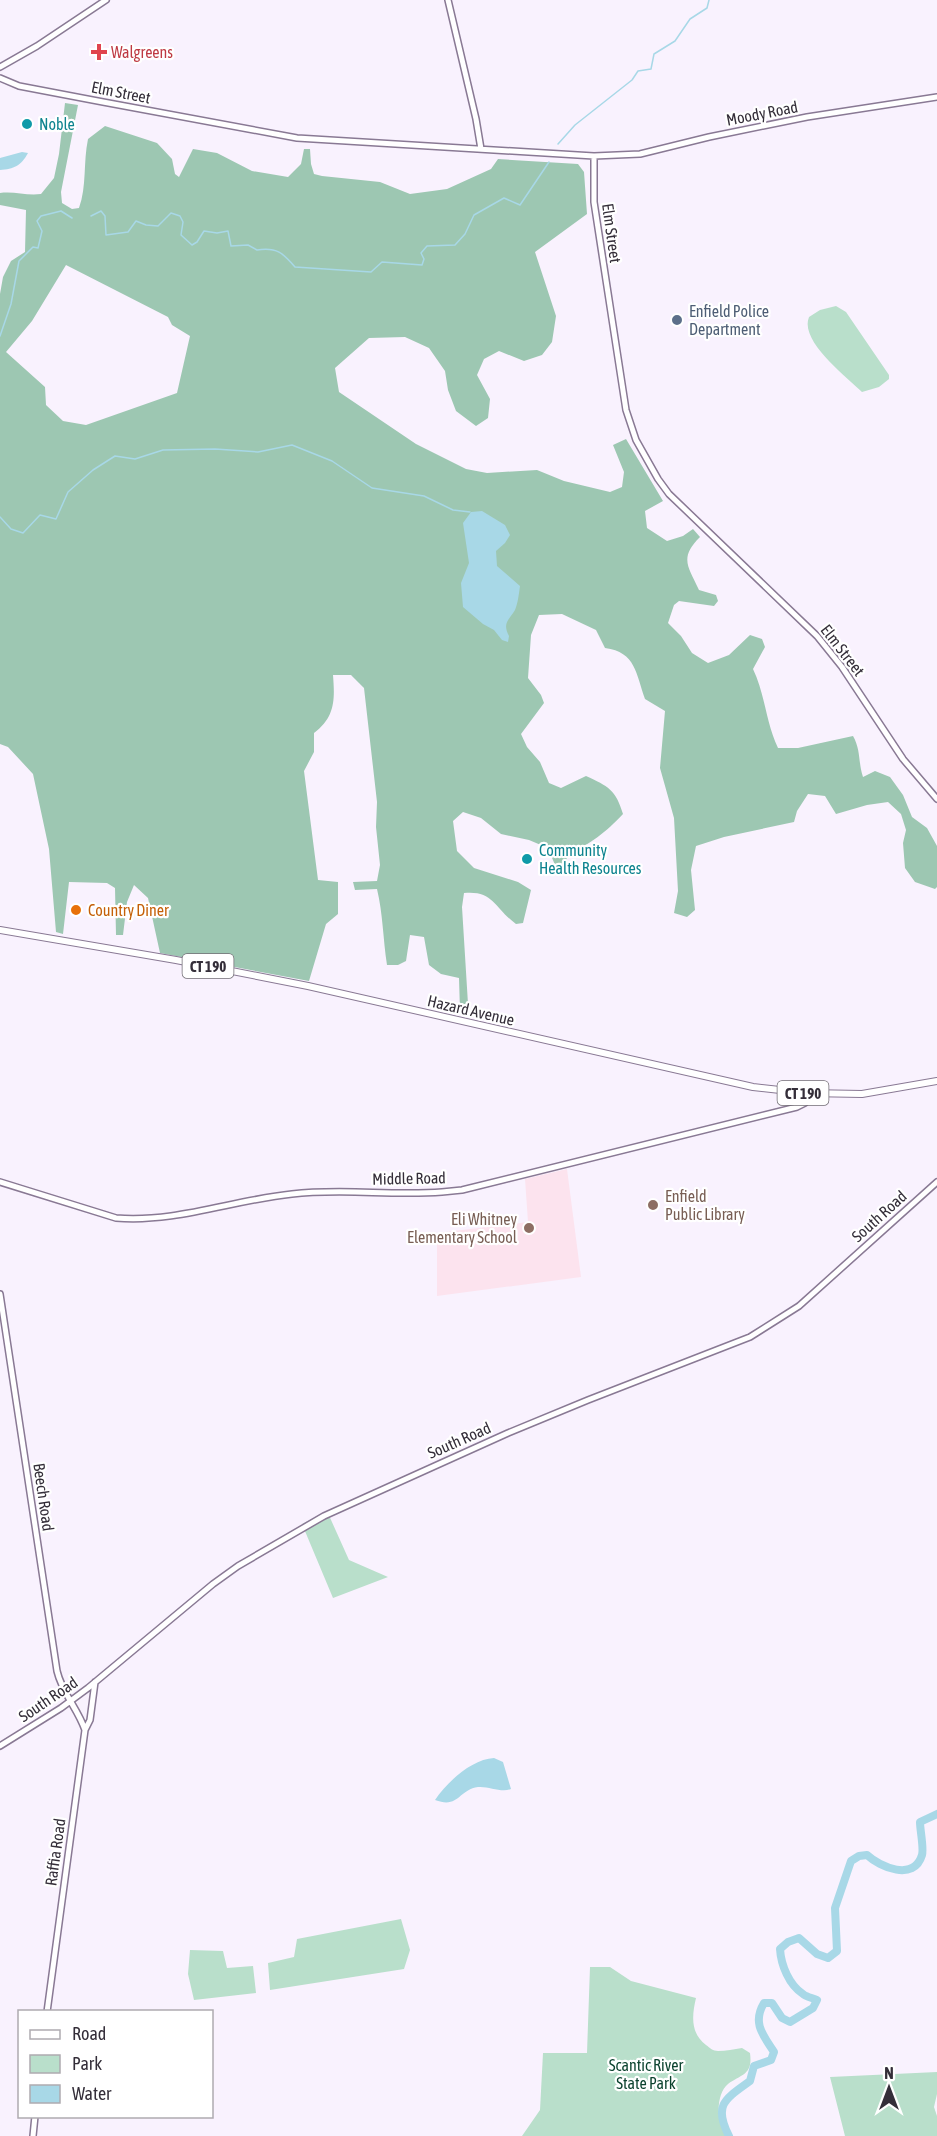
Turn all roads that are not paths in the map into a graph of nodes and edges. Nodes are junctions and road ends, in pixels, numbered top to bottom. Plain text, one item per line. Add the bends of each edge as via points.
1 (106, 0) edge
2 (448, 0) edge
3 (0, 67) edge
4 (0, 78) edge
5 (937, 97) edge
6 (481, 149) junction
7 (594, 156) junction
8 (937, 799) edge
9 (0, 930) edge
10 (937, 1081) edge
11 (807, 1093) junction
12 (0, 1182) edge
13 (937, 1182) edge
14 (0, 1294) edge
15 (96, 1682) junction
16 (70, 1701) junction
17 (86, 1730) junction
18 (0, 1746) edge
19 (47, 2010) edge
20 (35, 2118) edge
21 (33, 2136) edge

1 - 3 street
2 - 6 street
4 - 6 street, Elm Street via 20,86 286,136
5 - 7 street, Moody Road via 807,117 640,154
6 - 7 street, Elm Street
7 - 8 street, Elm Street via 594,202 626,410 649,465 669,494 817,636 903,759
9 - 11 main road, Hazard Avenue / CT 190 via 248,974 730,1083
10 - 11 main road, Hazard Avenue / CT 190 via 862,1094
11 - 12 street, Middle Road via 805,1103 797,1107 442,1192 294,1193 179,1216 135,1220 116,1218
13 - 15 street, South Road via 799,1306 750,1338 528,1424 324,1516 213,1584
14 - 16 street, Beech Road via 57,1671
15 - 16 street, South Road
15 - 17 street, Raffia Road
16 - 17 street
16 - 18 street, South Road
17 - 19 street, Raffia Road
20 - 21 street

